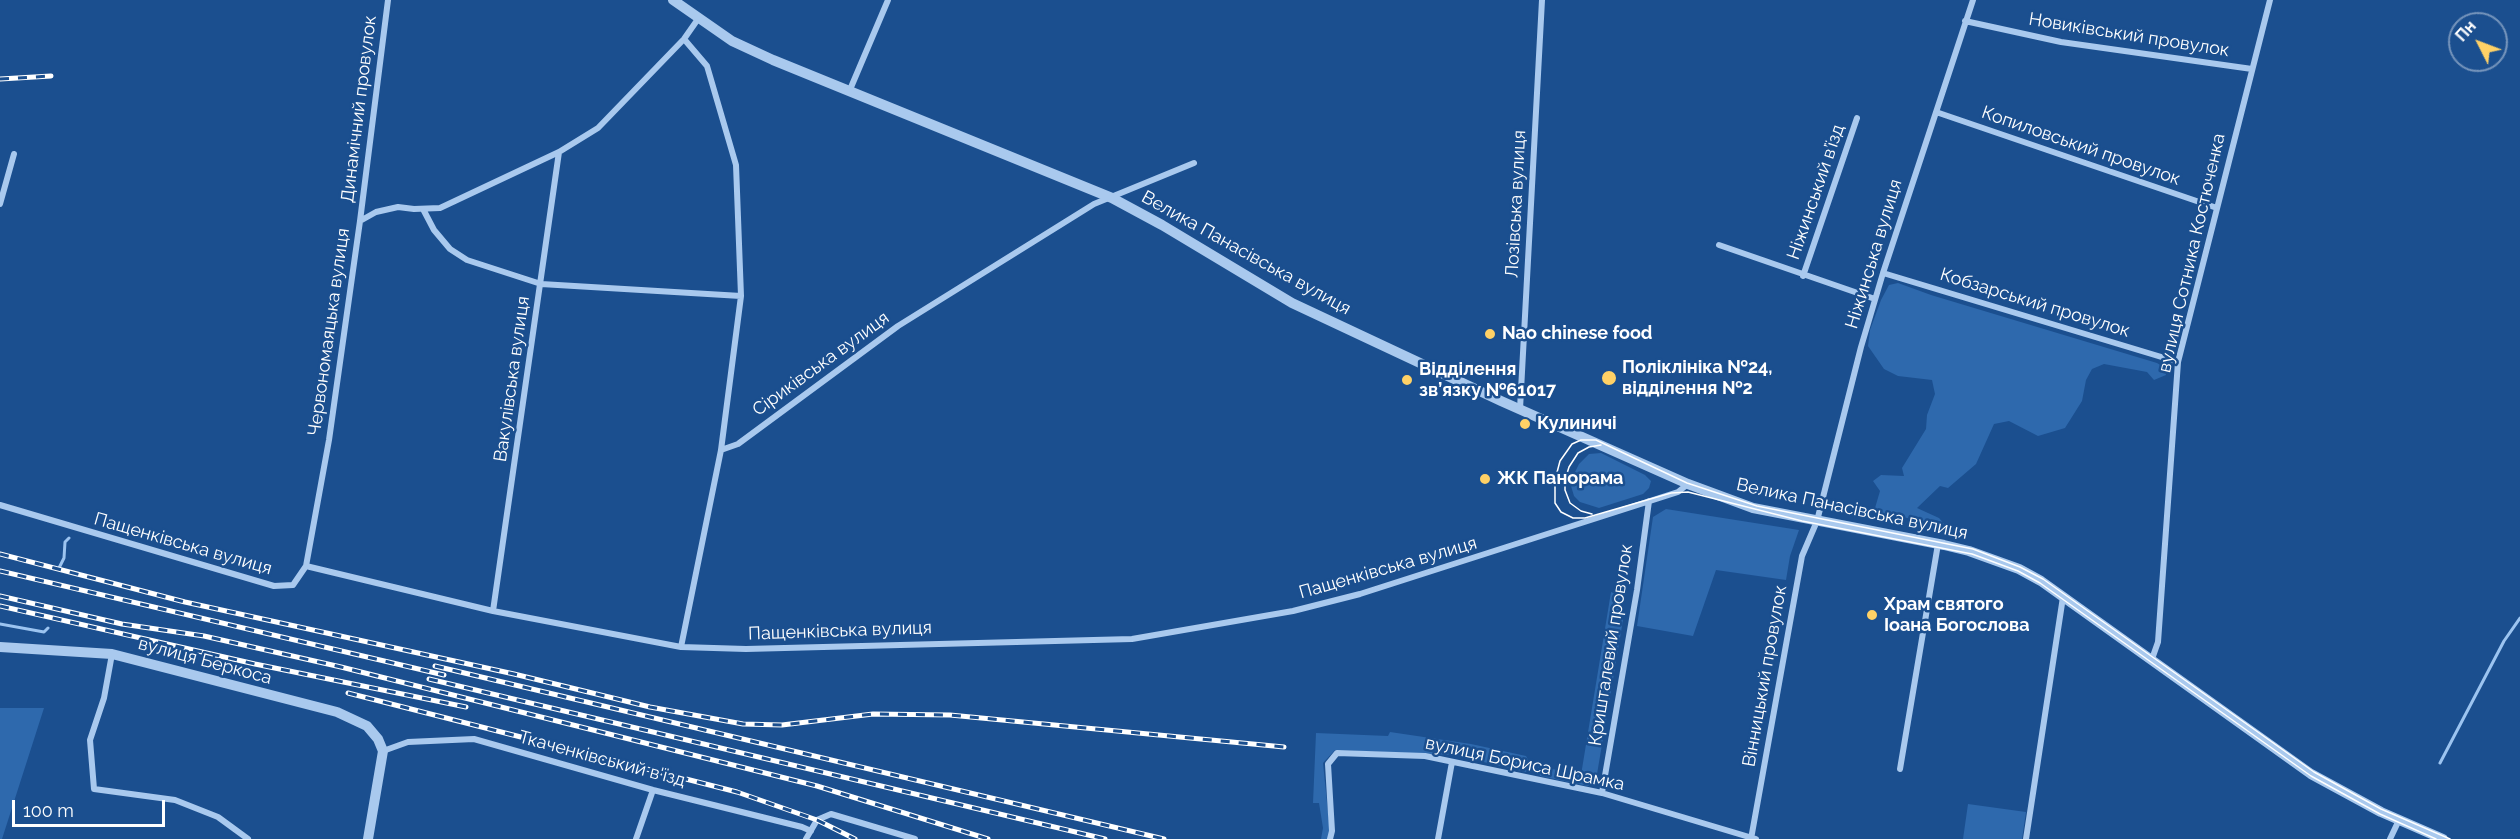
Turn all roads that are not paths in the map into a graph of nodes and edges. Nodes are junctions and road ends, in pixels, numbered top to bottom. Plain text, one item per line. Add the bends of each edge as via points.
1 (388, 0) edge
2 (673, 0) edge
3 (888, 0) edge
4 (1542, 0) edge
5 (1973, 0) edge
6 (2270, 0) edge
7 (698, 19) junction
8 (1965, 21) junction
9 (684, 39) junction
10 (2252, 69) junction
11 (849, 92) junction
12 (1936, 112) junction
13 (1857, 118) dead end
14 (559, 152) junction
15 (14, 154) dead end
16 (1194, 163) dead end
17 (1112, 198) junction
18 (0, 204) edge
19 (2217, 208) junction
20 (423, 209) junction
21 (360, 221) junction
22 (1719, 245) dead end
23 (1883, 273) junction
24 (1803, 276) junction
25 (541, 284) junction
26 (741, 296) junction
27 (1875, 299) junction
28 (2178, 362) junction
29 (1520, 409) junction
30 (721, 450) junction
31 (1688, 484) junction
32 (1649, 501) junction
33 (0, 505) edge
34 (1818, 521) junction
35 (1938, 544) junction
36 (306, 566) junction
37 (2064, 597) junction
38 (493, 611) junction
39 (0, 647) edge
40 (681, 647) junction
41 (112, 654) junction
42 (2152, 659) junction
43 (384, 752) junction
44 (1452, 762) junction
45 (1900, 769) dead end
46 (653, 790) junction
47 (1602, 793) junction
48 (2399, 820) junction
49 (811, 831) junction
50 (1752, 838) edge
51 (248, 839) edge
52 (368, 839) edge
53 (636, 839) edge
54 (806, 839) edge
55 (915, 839) edge
56 (1330, 839) edge
57 (1437, 839) edge
58 (2026, 839) edge
59 (2390, 839) edge
60 (2443, 839) edge

1 - 21 street, Динамічний провулок
2 - 7 street, Велика Панасівська вулиця
3 - 11 street
4 - 29 street, Лозівська вулиця
5 - 8 street, Ніжинська вулиця
6 - 10 street, вулиця Сотника Костюченка
7 - 9 street, Червономаяцька вулиця
7 - 11 street, Велика Панасівська вулиця via 742,46
8 - 10 street, Новиківський провулок via 2061,42
8 - 12 street, Ніжинська вулиця
9 - 14 street, Червономаяцька вулиця via 598,128
9 - 26 street via 707,66 735,165
10 - 19 street, вулиця Сотника Костюченка
11 - 17 street, Велика Панасівська вулиця
12 - 19 street, Копиловський провулок
12 - 23 street, Ніжинська вулиця
13 - 24 street, Ніжинський в’їзд
14 - 20 street, Червономаяцька вулиця via 440,208
14 - 25 street, Вакулівська вулиця
15 - 18 street
16 - 17 street, Сіриківська вулиця
17 - 29 street, Велика Панасівська вулиця via 1292,303
17 - 30 street, Сіриківська вулиця via 1094,204 898,326 738,444
19 - 28 street, вулиця Сотника Костюченка
20 - 21 street, Червономаяцька вулиця via 398,207
20 - 25 street via 450,249 467,260
21 - 36 street, Червономаяцька вулиця via 329,440
22 - 24 street
23 - 27 street, Ніжинська вулиця
23 - 28 street, Кобзарський провулок
24 - 27 street
25 - 26 street
25 - 38 street, Вакулівська вулиця
26 - 30 street
27 - 34 street, Ніжинська вулиця
28 - 42 street, вулиця Сотника Костюченка via 2158,642
29 - 31 street, Велика Панасівська вулиця
30 - 40 street
31 - 32 street, Пащенківська вулиця via 1678,492
31 - 34 street, Велика Панасівська вулиця via 1753,508
32 - 40 street, Пащенківська вулиця via 1360,594 1132,639 746,649
32 - 47 street, Кришталевий провулок
33 - 36 street, Пащенківська вулиця via 274,586 293,585
34 - 35 street, Велика Панасівська вулиця
34 - 50 street, Вінницький провулок via 1802,556
35 - 37 street, Велика Панасівська вулиця via 2019,569
35 - 45 street
36 - 38 street, Пащенківська вулиця
37 - 42 street, Велика Панасівська вулиця
37 - 58 street
38 - 40 street, Пащенківська вулиця
39 - 41 street, вулиця Беркоса
41 - 43 street, вулиця Беркоса via 337,712 367,726
41 - 51 street via 104,698 90,740 94,789 175,800 218,817
42 - 48 street, Велика Панасівська вулиця via 2311,774
43 - 46 street, Ткаченківський в'їзд via 408,742 474,740
43 - 52 street
44 - 47 street, вулиця Бориса Шрамка
44 - 56 street, вулиця Бориса Шрамка via 1425,756 1337,753 1328,764
44 - 57 street
46 - 49 street, Ткаченківський в'їзд
46 - 53 street
47 - 50 street, вулиця Бориса Шрамка
48 - 59 street
48 - 60 street, Велика Панасівська вулиця
49 - 54 street
49 - 55 street via 817,820 831,814

